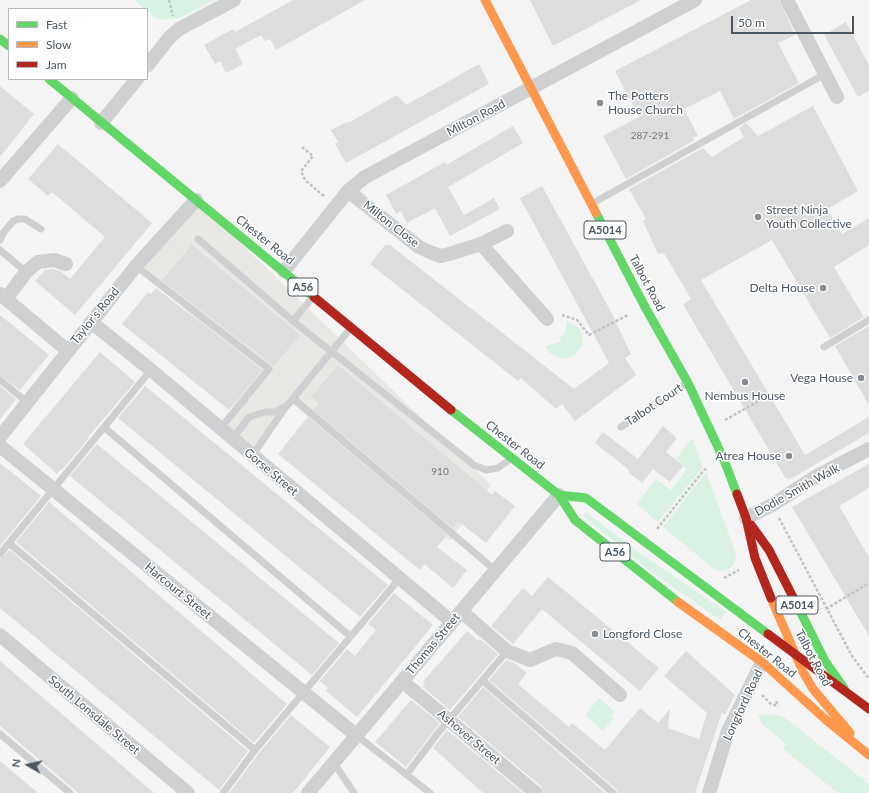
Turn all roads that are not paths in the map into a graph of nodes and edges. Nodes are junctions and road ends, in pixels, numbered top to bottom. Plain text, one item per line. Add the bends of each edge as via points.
1 (234, 0) edge
2 (485, 0) edge
3 (695, 0) edge
4 (787, 0) edge
5 (0, 39) edge
6 (8, 45) edge
7 (148, 65) edge
8 (825, 74) junction
9 (50, 80) edge
10 (135, 80) edge
11 (532, 89) junction
12 (837, 97) dead end
13 (72, 98) junction
14 (101, 123) junction
15 (0, 181) edge
16 (348, 191) junction
17 (196, 200) junction
18 (592, 204) junction
19 (41, 229) dead end
20 (507, 232) dead end
21 (198, 238) dead end
22 (0, 240) edge
23 (481, 244) junction
24 (0, 250) edge
25 (66, 264) dead end
26 (136, 266) junction
27 (284, 271) junction
28 (26, 272) junction
29 (314, 296) junction
30 (3, 297) edge
31 (547, 319) road end
32 (869, 320) edge
33 (293, 321) junction
34 (91, 322) junction
35 (351, 329) junction
36 (824, 347) dead end
37 (68, 350) junction
38 (332, 351) junction
39 (151, 370) junction
40 (0, 380) edge
41 (688, 383) junction
42 (294, 399) junction
43 (27, 402) junction
44 (287, 406) junction
45 (621, 427) dead end
46 (105, 428) junction
47 (220, 429) junction
48 (0, 437) edge
49 (232, 439) junction
50 (0, 446) edge
51 (869, 449) edge
52 (252, 456) junction
53 (511, 459) junction
54 (53, 490) junction
55 (559, 494) junction
56 (746, 518) junction
57 (10, 543) junction
58 (0, 554) edge
59 (495, 570) junction
60 (400, 578) junction
61 (456, 616) junction
62 (762, 629) junction
63 (0, 635) edge
64 (350, 636) junction
65 (507, 651) junction
66 (763, 652) junction
67 (795, 653) junction
68 (402, 681) junction
69 (483, 681) junction
70 (848, 693) junction
71 (304, 694) junction
72 (620, 695) dead end
73 (869, 709) edge
74 (450, 720) junction
75 (0, 734) edge
76 (356, 735) junction
77 (255, 750) junction
78 (867, 754) edge
79 (334, 762) junction
80 (407, 774) junction
81 (70, 793) edge
82 (188, 793) edge
83 (223, 793) edge
84 (308, 793) edge
85 (354, 793) edge
86 (430, 793) edge
87 (536, 793) edge
88 (613, 793) edge
89 (708, 793) edge

1 - 7 street via 179,29
2 - 11 main road, Talbot Road / A5014
3 - 11 street, Milton Road
4 - 8 street
5 - 6 main road
8 - 12 street
8 - 18 lane
9 - 13 main road, Chester Road / A56
10 - 14 street
11 - 16 street, Milton Road via 365,177
11 - 18 main road, Talbot Road / A5014
13 - 14 main road, Chester Road / A56
13 - 15 street
14 - 17 main road, Chester Road / A56
16 - 23 street, Milton Close via 419,248 432,254 441,256
16 - 27 street, Milton Road
17 - 26 street, Taylor's Road
17 - 27 main road, Chester Road / A56
18 - 41 main road, Talbot Road / A5014
19 - 22 lane via 25,219 18,219 4,232
20 - 23 street, Milton Close
21 - 33 lane
23 - 31 street
24 - 28 lane
25 - 28 street via 46,260 38,262
26 - 34 street, Taylor's Road
26 - 47 lane via 269,370
27 - 29 main road, Chester Road / A56
28 - 30 street
29 - 33 lane
29 - 35 main road, Chester Road / A56
30 - 37 street
32 - 36 lane
33 - 38 lane
34 - 37 street, Taylor's Road
34 - 39 street, Gorse Street
35 - 38 lane
35 - 53 main road, Chester Road / A56
37 - 43 street, Taylor's Road
38 - 42 lane
38 - 53 lane via 474,465 486,470 498,468
39 - 46 lane
39 - 47 street, Gorse Street
40 - 43 lane
41 - 45 lane, Talbot Court
41 - 56 main road, Talbot Road / A5014 via 724,460
42 - 44 lane
42 - 59 lane
43 - 48 street, Taylor's Road
44 - 49 lane via 275,412 264,412 249,417
44 - 52 lane
46 - 54 lane
46 - 64 lane
47 - 49 street, Gorse Street
49 - 52 street, Gorse Street
50 - 54 street, Harcourt Street
51 - 56 street, Dodie Smith Walk via 817,476 772,506
52 - 60 street, Gorse Street
53 - 55 main road, Chester Road / A56
54 - 57 lane
54 - 71 street, Harcourt Street
55 - 59 street, Thomas Street
55 - 62 main road, Chester Road / A56 via 586,498
55 - 66 main road, Chester Road / A56 via 575,520 679,603
56 - 67 main road, Talbot Road / A5014 via 755,558
56 - 70 main road, Talbot Road / A5014 via 769,550 825,661
57 - 58 lane
57 - 77 lane
59 - 61 street, Thomas Street
60 - 61 street, Gorse Street
60 - 64 lane
61 - 65 street
61 - 68 street, Thomas Street
62 - 66 main road
62 - 67 main road, Chester Road / A56
63 - 82 street, South Lonsdale Street
64 - 71 lane
65 - 69 lane
65 - 72 street via 530,660 556,649 572,653
66 - 78 main road, Chester Road / A56 via 825,719
66 - 89 street, Longford Road via 728,731
67 - 70 main road, Chester Road / A56
67 - 78 main road, Talbot Road / A5014 via 813,689
68 - 74 street, Ashover Street
68 - 76 street, Thomas Street
69 - 74 lane
69 - 88 lane
70 - 73 main road, Chester Road / A56
71 - 76 street, Harcourt Street
71 - 77 lane
74 - 80 lane
74 - 87 street, Ashover Street
75 - 81 lane
76 - 79 street, Thomas Street
76 - 80 lane
77 - 83 lane
79 - 84 street, Thomas Street
79 - 85 lane
80 - 86 lane

